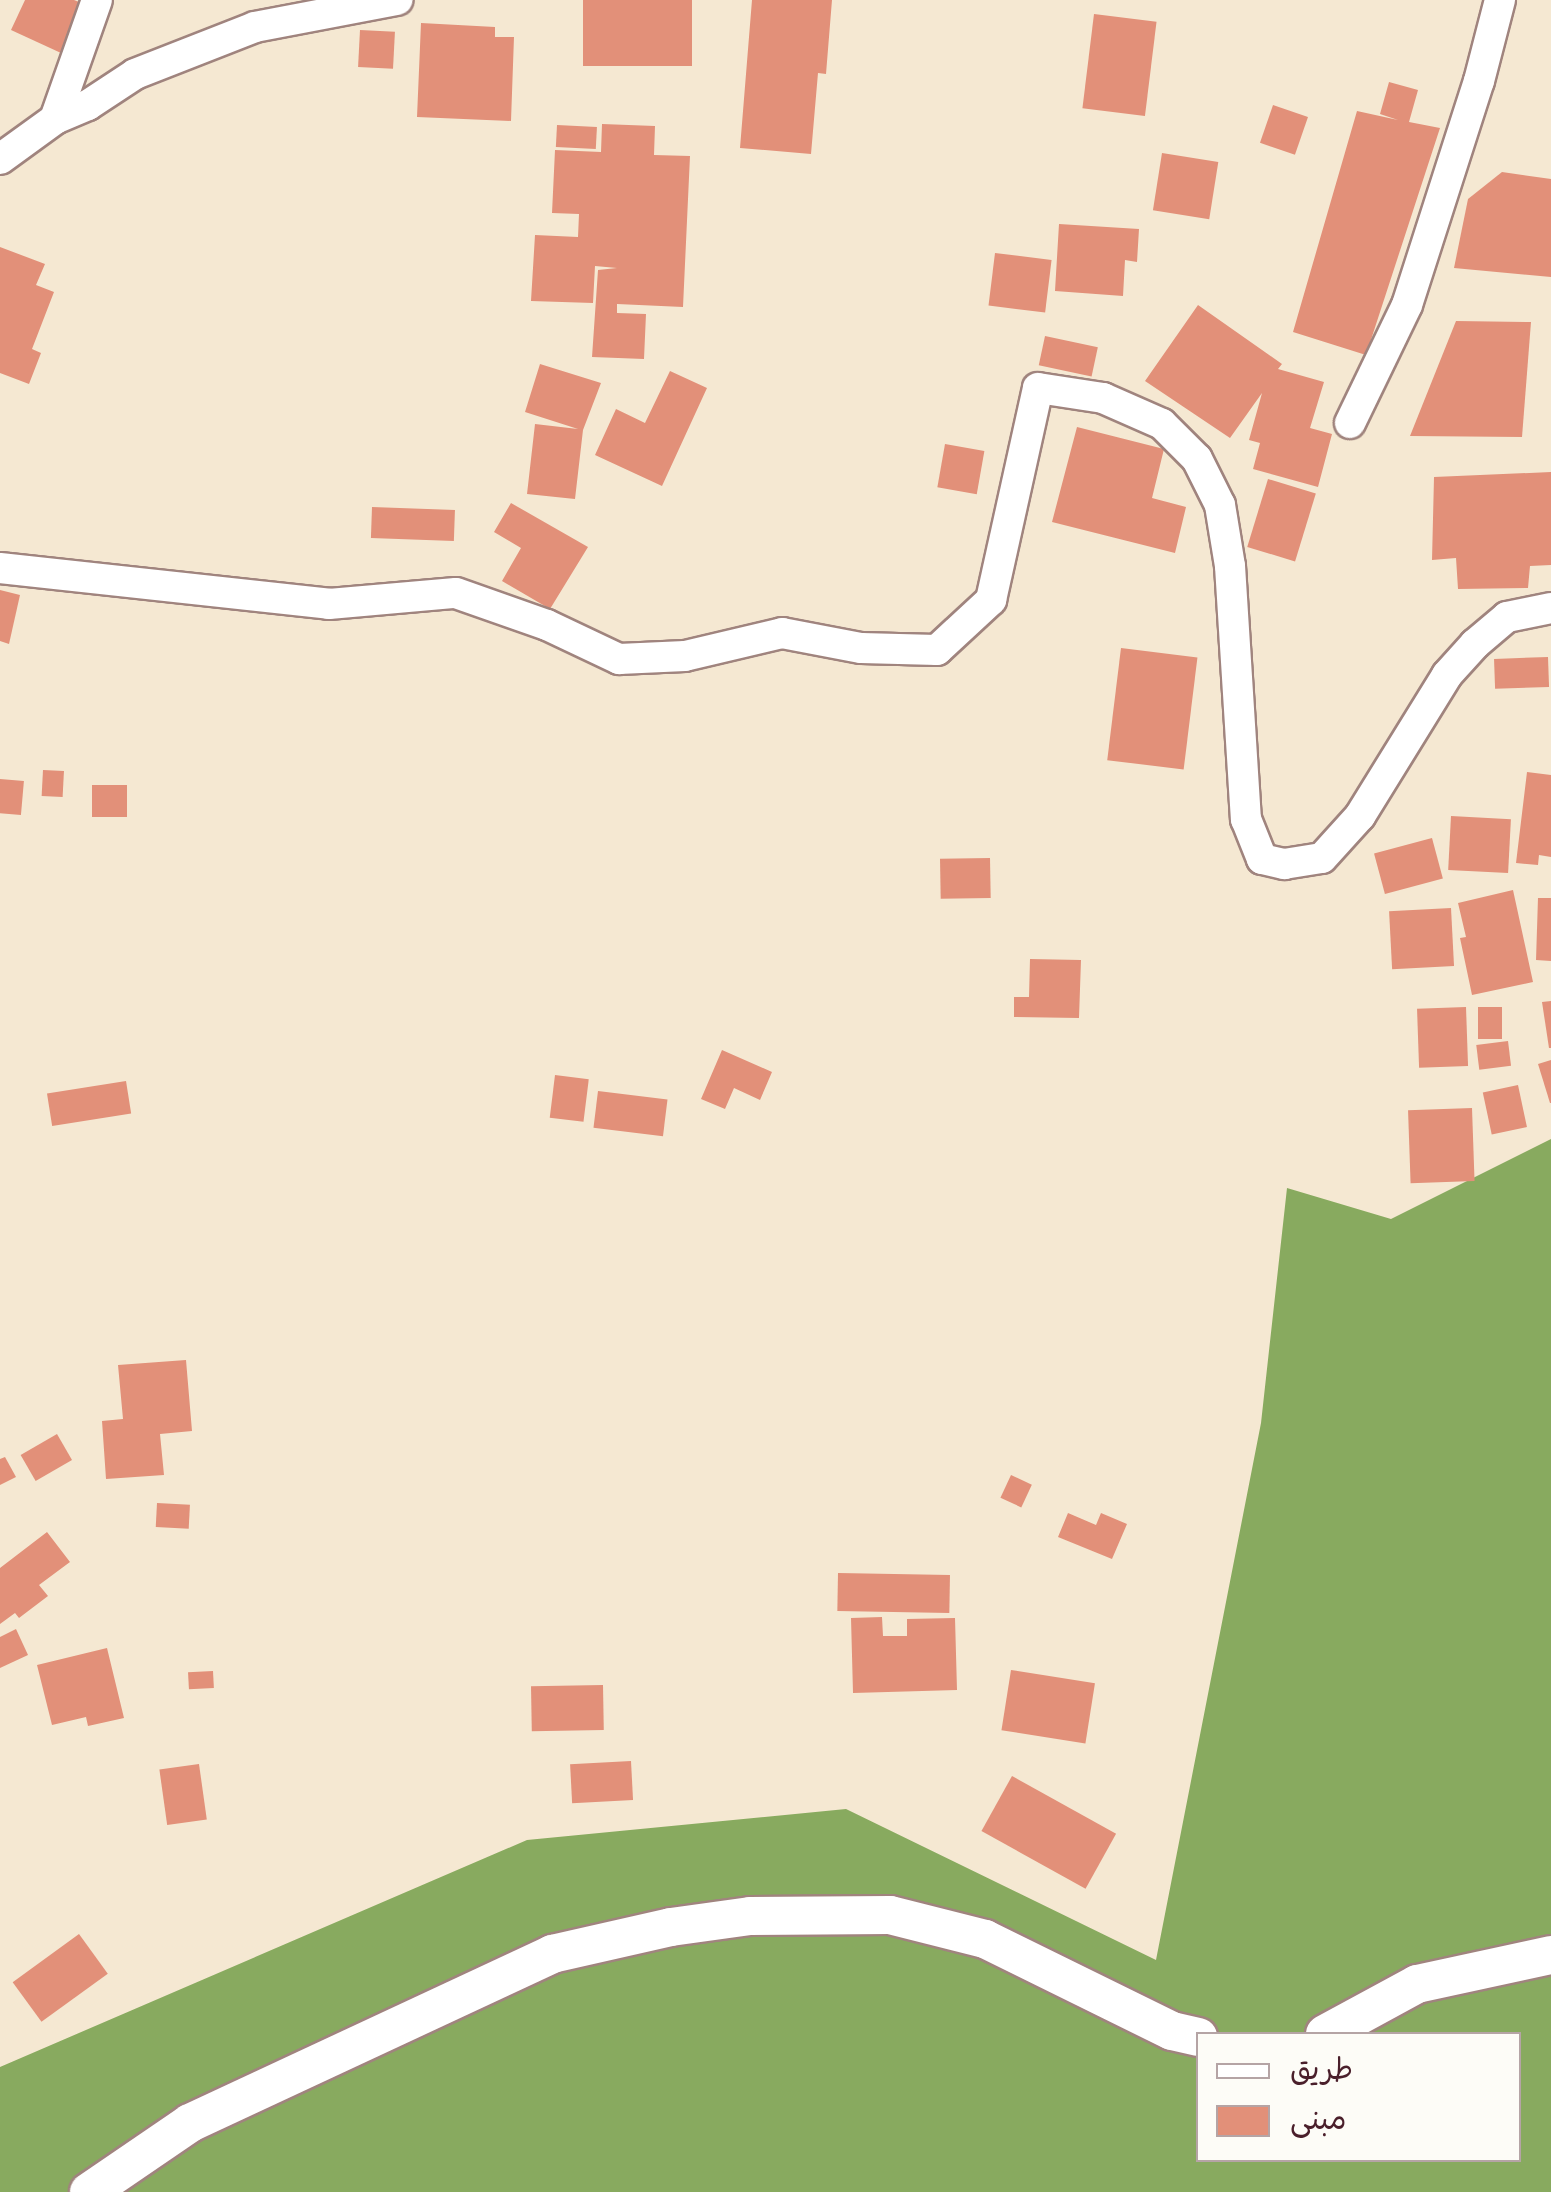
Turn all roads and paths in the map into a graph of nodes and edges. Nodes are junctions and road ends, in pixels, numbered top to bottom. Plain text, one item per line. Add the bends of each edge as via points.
1 (97, 0) edge
2 (396, 0) edge
3 (1500, 0) edge
4 (55, 119) junction
5 (0, 159) edge
6 (1350, 423) dead end
7 (0, 568) edge
8 (1551, 608) edge
9 (1551, 1955) edge
10 (1329, 2032) edge
11 (1196, 2037) edge
12 (89, 2192) edge

1 - 4 street
2 - 4 street via 255,28 135,74
3 - 6 street via 1406,305
4 - 5 street
7 - 8 street via 329,604 456,593 619,659 685,656 782,632 861,648 937,650 992,600 1038,388 1103,398 1162,424 1196,459 1220,505 1246,819 1262,859 1284,864 1322,858 1360,816 1446,675 1475,644 1507,617
9 - 10 street via 1417,1984
11 - 12 street via 984,1939 890,1915 750,1916 670,1927 552,1954 190,2122

